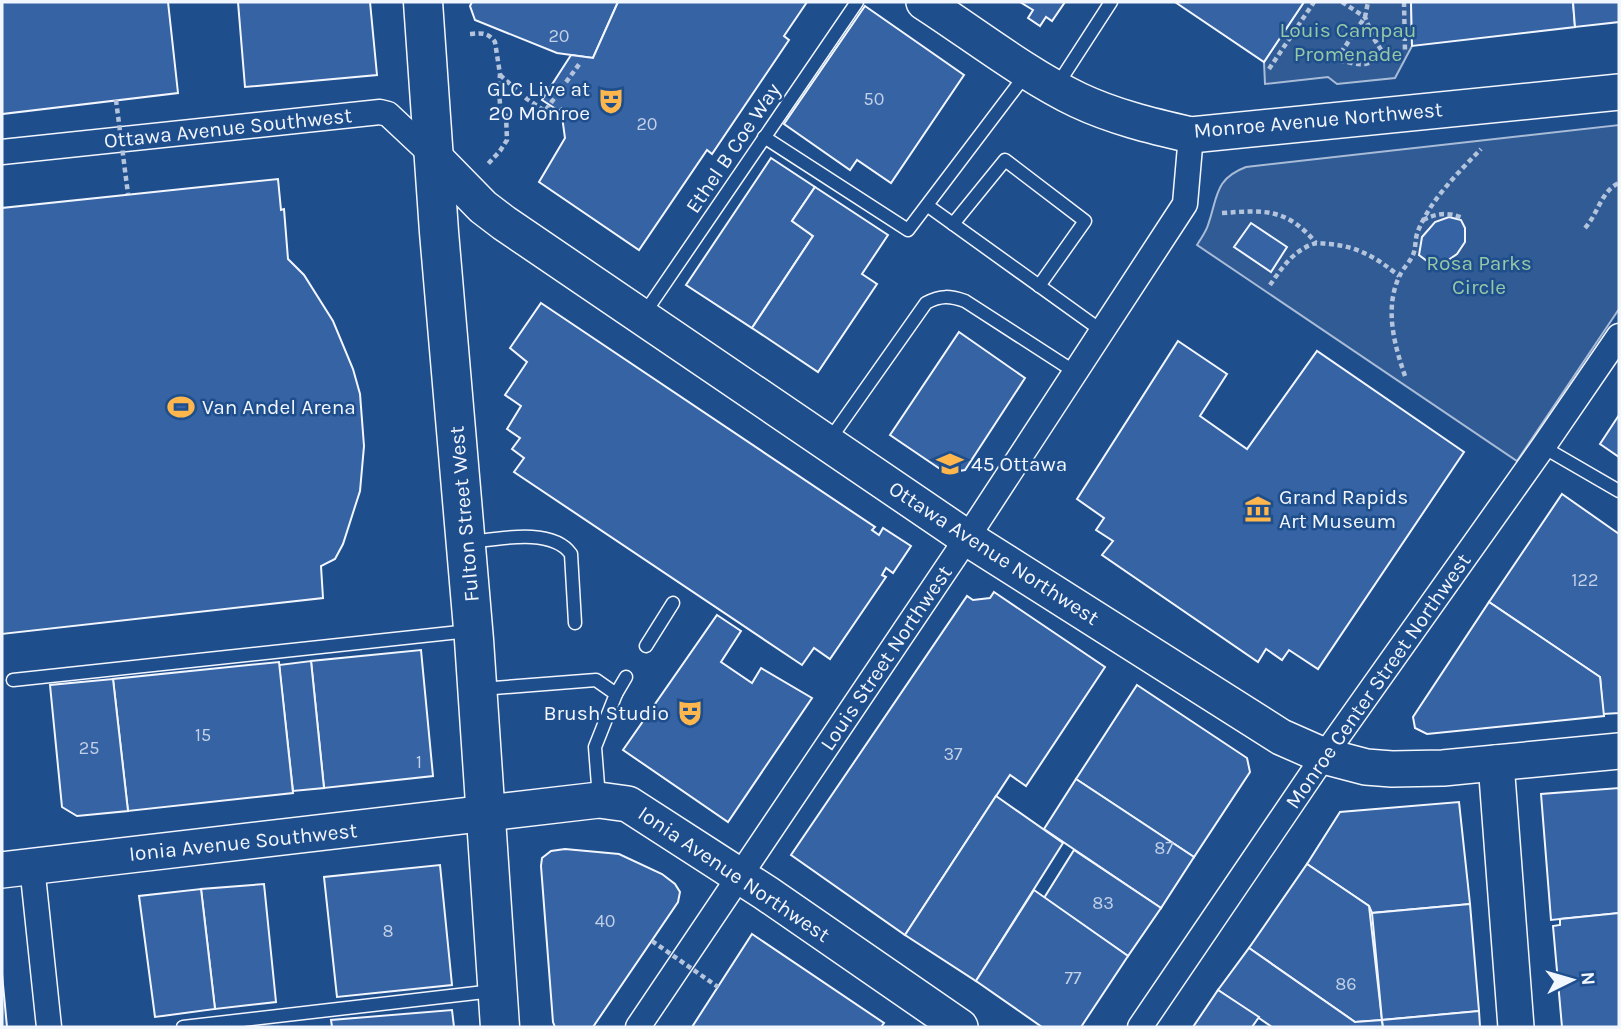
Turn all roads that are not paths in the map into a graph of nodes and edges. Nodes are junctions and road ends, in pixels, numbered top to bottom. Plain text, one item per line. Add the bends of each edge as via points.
1 (423, 2) edge
2 (857, 2) edge
3 (924, 2) edge
4 (1111, 2) edge
5 (1042, 79) junction
6 (1619, 92) edge
7 (1191, 135) junction
8 (764, 137) junction
9 (2, 152) edge
10 (436, 159) junction
11 (928, 206) junction
12 (953, 224) junction
13 (1038, 286) junction
14 (642, 316) junction
15 (1102, 331) junction
16 (1619, 336) edge
17 (1076, 372) junction
18 (827, 442) junction
19 (1543, 447) junction
20 (1619, 491) edge
21 (967, 537) junction
22 (466, 542) junction
23 (673, 603) dead end
24 (575, 623) dead end
25 (473, 630) junction
26 (646, 646) dead end
27 (626, 677) dead end
28 (13, 680) dead end
29 (477, 690) junction
30 (616, 694) junction
31 (1619, 751) edge
32 (1324, 756) junction
33 (1496, 763) junction
34 (599, 800) junction
35 (484, 815) junction
36 (17, 868) edge
37 (739, 875) junction
38 (498, 1009) edge
39 (49, 1027) edge
40 (183, 1027) edge
41 (638, 1027) edge
42 (960, 1027) edge
43 (1140, 1027) edge
44 (1516, 1027) edge

1 - 10 main road, Fulton Street West
2 - 8 lane, Ethel B Coe Way
3 - 5 street, Monroe Avenue Northwest
4 - 5 lane
5 - 7 street, Monroe Avenue Northwest via 1079,101
5 - 11 lane
6 - 7 street, Monroe Avenue Northwest
7 - 15 street, Louis Street Northwest via 1185,204
8 - 11 lane via 908,230
8 - 14 lane, Ethel B Coe Way
9 - 10 street, Ottawa Avenue Southwest via 380,112 388,114
10 - 14 street, Ottawa Avenue Northwest via 483,207
10 - 22 main road, Fulton Street West
11 - 12 lane
12 - 13 lane
12 - 13 lane via 1005,160 1085,221
13 - 15 lane
14 - 18 street, Ottawa Avenue Northwest
15 - 17 street, Louis Street Northwest
16 - 19 street, Monroe Center Street Northwest
17 - 18 lane via 965,301 936,298 926,303
17 - 21 street, Louis Street Northwest
18 - 21 street, Ottawa Avenue Northwest
19 - 20 lane
19 - 32 street, Monroe Center Street Northwest
21 - 32 street, Ottawa Avenue Northwest via 1281,737
21 - 37 street, Louis Street Northwest
22 - 24 lane via 528,537 565,547 571,554
22 - 25 main road, Fulton Street West
23 - 26 lane
25 - 28 lane
25 - 29 main road, Fulton Street West
27 - 30 lane
29 - 30 lane via 596,680
29 - 35 main road, Fulton Street West
30 - 34 lane via 595,747
31 - 33 street, Ottawa Avenue Northwest
32 - 33 street, Ottawa Avenue Northwest via 1392,769
32 - 43 street, Monroe Center Street Northwest
33 - 44 street
34 - 35 street, Ionia Avenue Northwest
34 - 37 street, Ionia Avenue Northwest via 628,804
35 - 36 street, Ionia Avenue Southwest
35 - 38 main road, Fulton Street West
36 - 39 street
37 - 41 street, Louis Street Northwest
37 - 42 street, Ionia Avenue Northwest
38 - 40 lane

